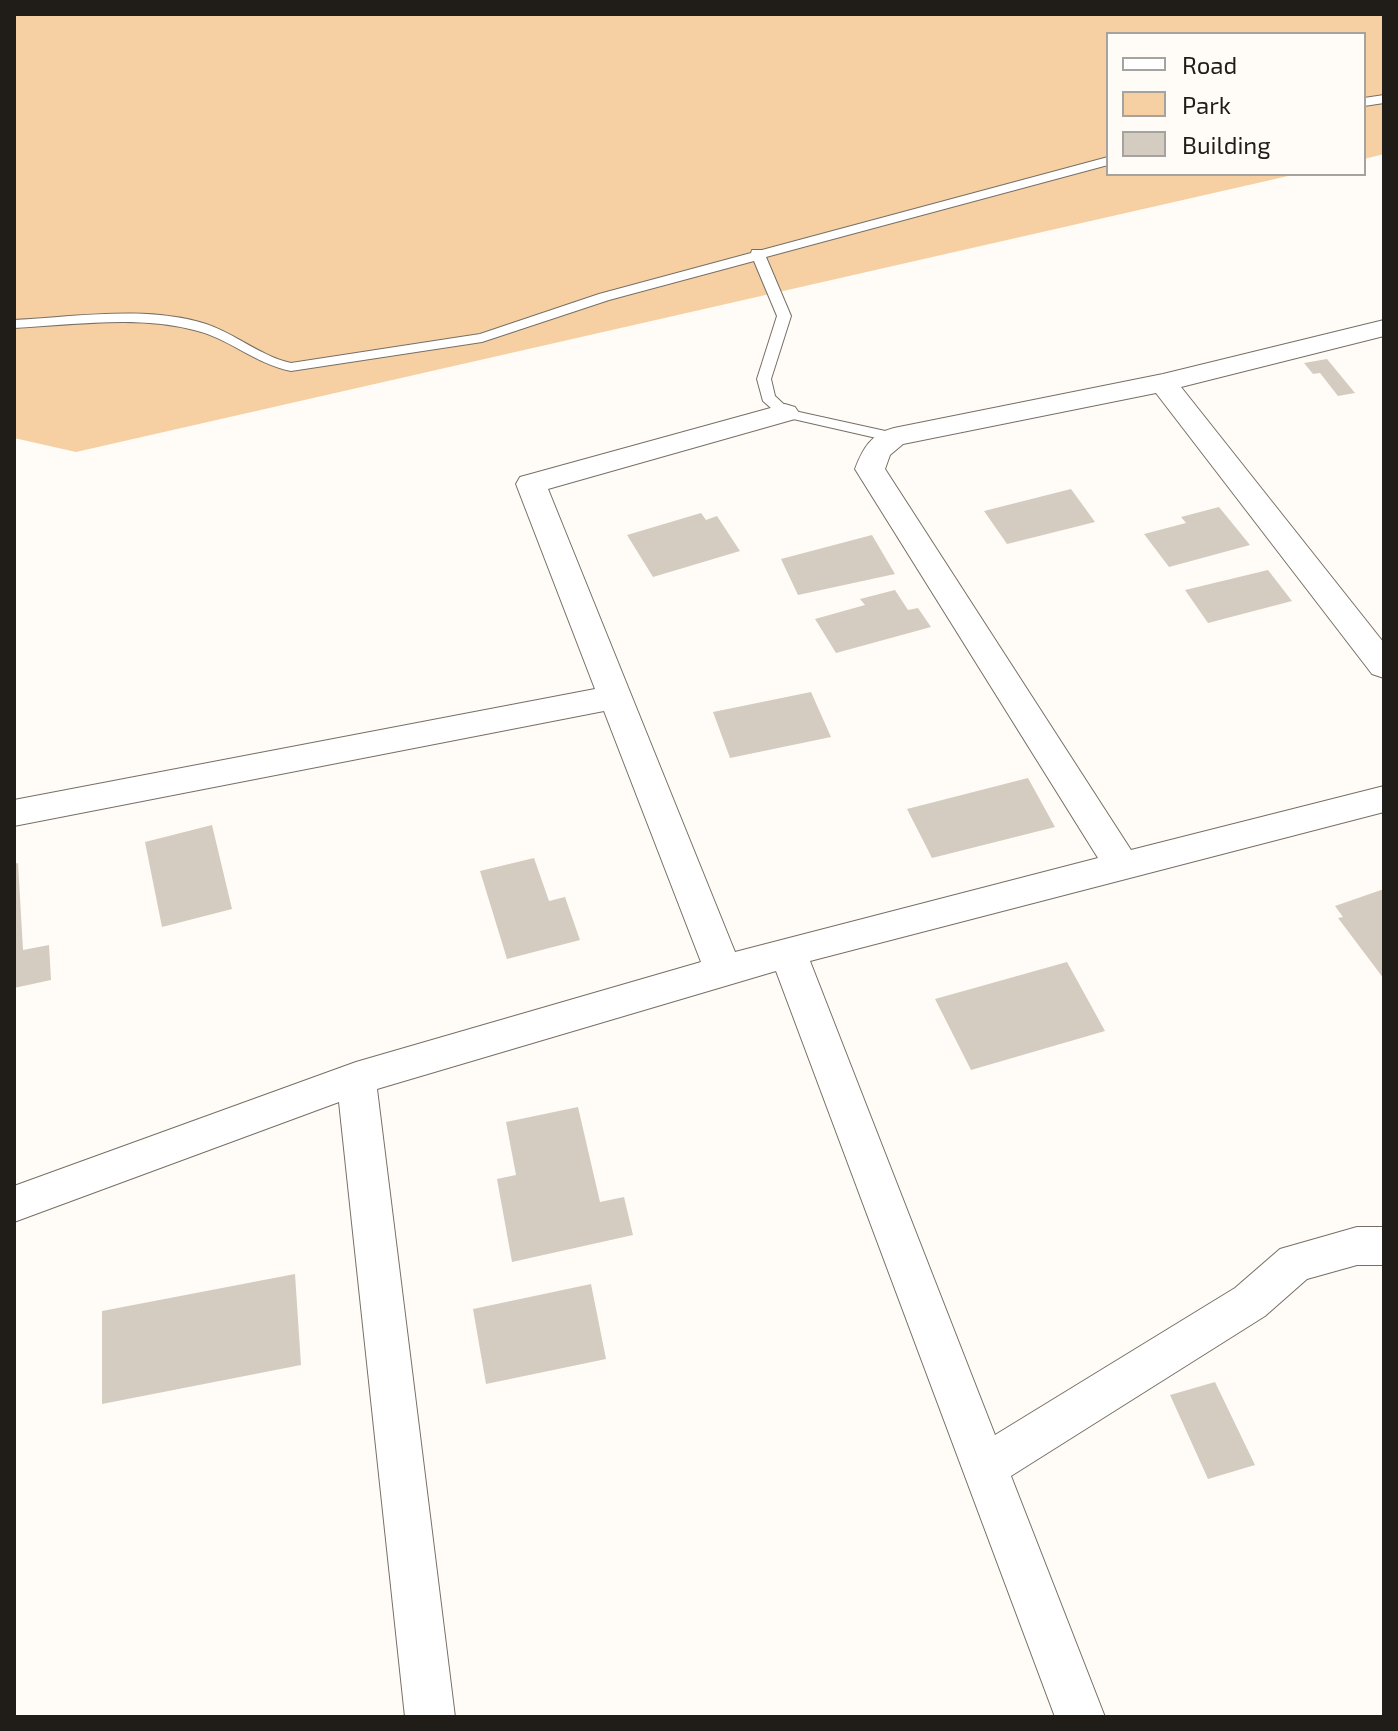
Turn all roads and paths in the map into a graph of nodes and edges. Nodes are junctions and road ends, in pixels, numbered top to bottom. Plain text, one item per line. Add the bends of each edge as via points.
1 (1106, 162) edge
2 (757, 253) junction
3 (14, 324) edge
4 (1384, 328) edge
5 (1163, 383) junction
6 (785, 413) junction
7 (894, 437) junction
8 (1384, 666) edge
9 (615, 697) junction
10 (1384, 799) edge
11 (14, 813) edge
12 (1122, 866) junction
13 (788, 952) junction
14 (724, 973) junction
15 (356, 1079) junction
16 (14, 1204) edge
17 (1384, 1246) edge
18 (984, 1467) junction
19 (430, 1717) edge
20 (1080, 1717) edge

1 - 2 lane
2 - 3 lane via 482,338 291,367 273,365 198,326
2 - 6 lane via 784,316 764,379 768,398
4 - 5 street
5 - 7 street
5 - 8 street
6 - 7 lane
6 - 9 street via 531,484
7 - 12 street via 877,450 870,469
9 - 11 street
9 - 14 street
10 - 12 street
12 - 13 street
13 - 14 street
13 - 18 street
14 - 15 street
15 - 16 street
15 - 19 street
17 - 18 street via 1357,1246 1295,1263 1250,1302
18 - 20 street

